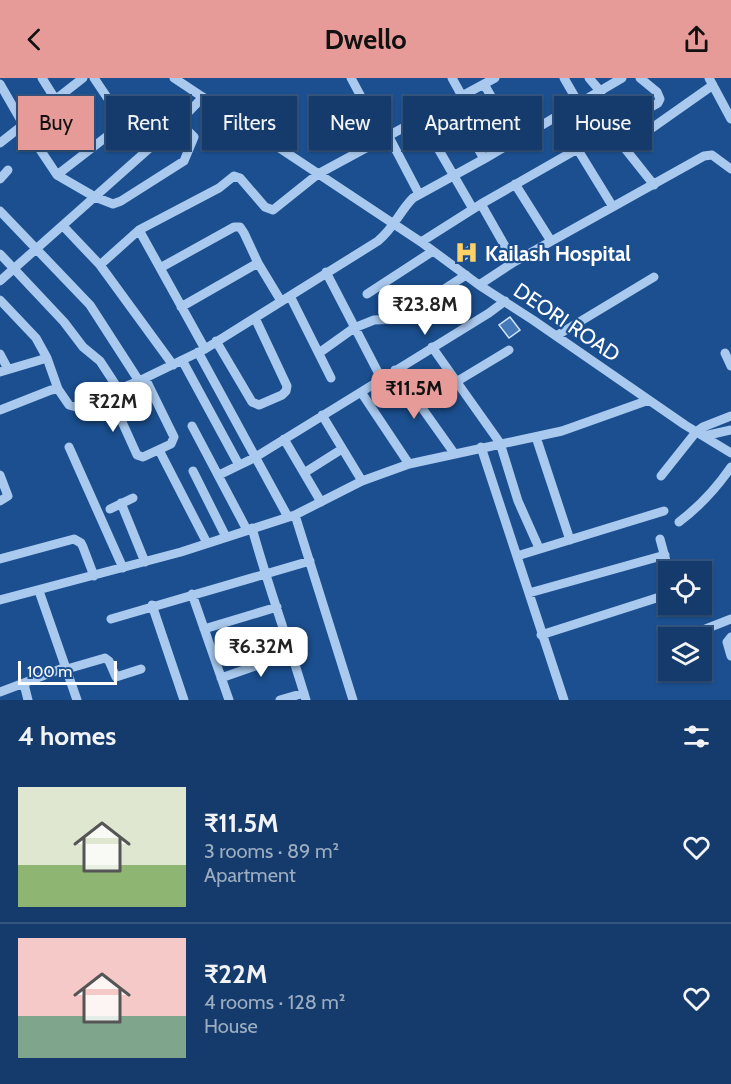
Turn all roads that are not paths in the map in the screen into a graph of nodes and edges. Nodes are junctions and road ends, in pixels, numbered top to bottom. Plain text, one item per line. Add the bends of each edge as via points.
1 (42, 78) edge
2 (83, 78) edge
3 (94, 78) edge
4 (351, 78) edge
5 (452, 78) edge
6 (495, 78) edge
7 (564, 78) edge
8 (589, 78) edge
9 (622, 78) edge
10 (640, 78) edge
11 (179, 79) edge
12 (711, 81) edge
13 (0, 84) edge
14 (484, 84) junction
15 (601, 92) junction
16 (55, 96) edge
17 (59, 96) edge
18 (106, 96) edge
19 (202, 96) edge
20 (361, 96) edge
21 (462, 96) joint
22 (491, 96) edge
23 (574, 96) edge
24 (594, 96) edge
25 (202, 98) edge
26 (652, 105) edge
27 (190, 110) edge
28 (18, 115) edge
29 (731, 119) edge
30 (652, 126) edge
31 (18, 128) edge
32 (190, 133) edge
33 (106, 138) edge
34 (0, 142) edge
35 (190, 147) edge
36 (391, 147) edge
37 (40, 150) edge
38 (147, 150) edge
39 (189, 150) edge
40 (282, 150) edge
41 (361, 150) edge
42 (439, 150) edge
43 (479, 150) edge
44 (499, 150) edge
45 (578, 150) joint
46 (627, 150) edge
47 (484, 159) junction
48 (731, 169) edge
49 (8, 170) dead end
50 (318, 174) junction
51 (57, 175) junction
52 (453, 175) junction
53 (0, 179) edge
54 (515, 184) junction
55 (654, 185) junction
56 (419, 194) junction
57 (95, 197) junction
58 (477, 206) junction
59 (614, 207) junction
60 (0, 211) edge
61 (394, 225) junction
62 (63, 226) junction
63 (139, 230) junction
64 (551, 241) junction
65 (421, 242) junction
66 (37, 250) junction
67 (433, 252) junction
68 (0, 254) edge
69 (514, 262) junction
70 (258, 263) junction
71 (100, 265) junction
72 (160, 268) junction
73 (15, 269) junction
74 (326, 272) junction
75 (466, 275) junction
76 (654, 277) dead end
77 (0, 281) edge
78 (479, 285) junction
79 (368, 294) dead end
80 (290, 296) junction
81 (0, 300) edge
82 (281, 301) junction
83 (505, 301) junction
84 (182, 307) junction
85 (255, 318) junction
86 (354, 328) junction
87 (556, 336) junction
88 (216, 342) junction
89 (432, 347) junction
90 (201, 350) junction
91 (509, 350) dead end
92 (319, 353) junction
93 (725, 353) dead end
94 (0, 354) edge
95 (47, 358) junction
96 (178, 362) junction
97 (731, 366) edge
98 (395, 370) junction
99 (4, 371) edge
100 (331, 378) dead end
101 (381, 378) junction
102 (142, 380) junction
103 (456, 382) junction
104 (58, 389) junction
105 (114, 391) junction
106 (361, 392) junction
107 (649, 400) junction
108 (0, 410) edge
109 (322, 415) junction
110 (731, 416) edge
111 (192, 426) dead end
112 (731, 430) edge
113 (700, 434) junction
114 (536, 437) junction
115 (284, 439) junction
116 (500, 443) junction
117 (69, 447) dead end
118 (481, 447) junction
119 (342, 449) junction
120 (159, 450) junction
121 (454, 453) junction
122 (731, 453) edge
123 (254, 458) junction
124 (409, 464) junction
125 (239, 465) junction
126 (731, 467) edge
127 (193, 471) dead end
128 (304, 473) junction
129 (0, 475) edge
130 (219, 476) junction
131 (661, 476) dead end
132 (362, 481) junction
133 (133, 498) dead end
134 (0, 501) edge
135 (321, 502) junction
136 (121, 503) junction
137 (110, 509) dead end
138 (664, 511) dead end
139 (292, 516) junction
140 (679, 522) dead end
141 (249, 529) junction
142 (226, 537) junction
143 (660, 539) dead end
144 (570, 540) junction
145 (207, 543) junction
146 (539, 548) junction
147 (664, 555) junction
148 (517, 556) junction
149 (0, 559) edge
150 (310, 561) junction
151 (666, 561) edge
152 (145, 562) junction
153 (123, 568) junction
154 (265, 575) junction
155 (94, 576) junction
156 (39, 591) junction
157 (529, 593) junction
158 (192, 594) junction
159 (658, 598) edge
160 (0, 600) edge
161 (152, 605) junction
162 (277, 607) junction
163 (111, 618) dead end
164 (731, 619) edge
165 (711, 627) edge
166 (204, 628) junction
167 (541, 635) junction
168 (731, 637) edge
169 (292, 653) junction
170 (731, 656) edge
171 (67, 668) junction
172 (141, 669) dead end
173 (221, 678) junction
174 (24, 684) junction
175 (0, 692) edge
176 (305, 696) edge
177 (28, 700) edge
178 (77, 700) edge
179 (184, 700) edge
180 (229, 700) edge
181 (280, 700) edge
182 (353, 700) edge
183 (562, 700) edge

1 - 16 street
2 - 17 street
3 - 18 street
4 - 20 street
5 - 21 street
6 - 14 street
7 - 23 street
8 - 15 street
9 - 15 street
10 - 26 street via 657,92 660,99
11 - 19 street, DEORI ROAD
12 - 29 street
12 - 30 street
13 - 28 street
14 - 21 street
14 - 22 street
15 - 24 street
25 - 27 street
31 - 34 street
32 - 35 street via 194,137
33 - 51 street
36 - 56 street
37 - 51 street
38 - 57 street
39 - 57 street via 184,161 122,201 113,204
40 - 50 street, DEORI ROAD
41 - 50 street
42 - 52 street
43 - 47 street
44 - 47 street
45 - 54 street
45 - 59 street
46 - 55 street
47 - 52 street
48 - 55 street via 709,155
49 - 53 street
50 - 61 street, DEORI ROAD
50 - 63 street via 273,210 234,176 219,188
51 - 57 street
52 - 56 street
52 - 58 street
54 - 58 street
54 - 64 street
55 - 59 street
56 - 61 street via 404,207
57 - 62 street
58 - 65 street
58 - 69 street
59 - 64 street
60 - 66 street
61 - 65 street, DEORI ROAD
61 - 74 street via 378,241
62 - 66 street
62 - 71 street
63 - 71 street
63 - 72 street
64 - 69 street
65 - 67 street, DEORI ROAD
66 - 73 street
66 - 102 street via 90,306
67 - 75 street, DEORI ROAD
67 - 79 street
68 - 73 street
69 - 78 street
70 - 72 street via 244,232 234,227
70 - 82 street
70 - 84 street
71 - 96 street
72 - 84 street
73 - 77 street
73 - 105 street via 100,361
74 - 80 street
74 - 86 street
75 - 78 street, DEORI ROAD
75 - 86 street via 399,319 378,318
76 - 87 street
78 - 83 street, DEORI ROAD
80 - 82 street
80 - 92 street
81 - 95 street via 36,338
82 - 85 street
83 - 87 street, DEORI ROAD
83 - 89 street
84 - 90 street
85 - 88 street
85 - 88 street via 287,386 282,395 259,405 252,402
86 - 92 street
86 - 101 street
87 - 107 street, DEORI ROAD
88 - 90 street
89 - 98 street
89 - 103 street
90 - 96 street
90 - 123 street
91 - 103 street
92 - 100 street
93 - 97 street
94 - 99 street
95 - 99 street
95 - 104 street
96 - 102 street
96 - 125 street
98 - 101 street
98 - 121 street
101 - 106 street
102 - 105 street
102 - 120 street via 174,439
103 - 116 street
104 - 105 street via 72,407
104 - 108 street
105 - 120 street via 137,454 143,457
106 - 109 street
106 - 124 street
107 - 113 street, DEORI ROAD
107 - 114 street
109 - 115 street
109 - 119 street
110 - 113 street via 703,427
111 - 130 street
112 - 113 street
113 - 122 street, DEORI ROAD
113 - 131 street
114 - 116 street
114 - 144 street
115 - 123 street
115 - 128 street
116 - 118 street
116 - 146 street via 518,501
117 - 153 street
118 - 121 street
118 - 148 street
119 - 128 street
119 - 132 street
120 - 145 street
121 - 124 street
123 - 125 street
123 - 139 street
124 - 132 street
125 - 130 street
126 - 140 street via 719,485
127 - 142 street
128 - 135 street
129 - 134 street via 8,496
130 - 141 street
132 - 135 street
133 - 136 street
135 - 139 street
136 - 137 street
136 - 152 street
138 - 144 street
139 - 141 street
139 - 150 street
141 - 142 street
141 - 154 street
142 - 145 street
143 - 147 street
144 - 146 street
145 - 152 street
146 - 148 street
147 - 151 street
147 - 157 street
148 - 157 street
149 - 155 street via 74,539 81,543
150 - 154 street
150 - 182 street
152 - 153 street
153 - 155 street
154 - 158 street
154 - 162 street
155 - 156 street
156 - 160 street
156 - 171 street
157 - 167 street
158 - 161 street
158 - 166 street
159 - 167 street
161 - 163 street
161 - 179 street
162 - 166 street
162 - 169 street
164 - 165 street
166 - 173 street
167 - 183 street
168 - 170 street via 727,642
169 - 173 street
169 - 176 street
171 - 172 street via 105,658 116,677
171 - 174 street
171 - 178 street
173 - 180 street
174 - 175 street
174 - 177 street
176 - 181 street

